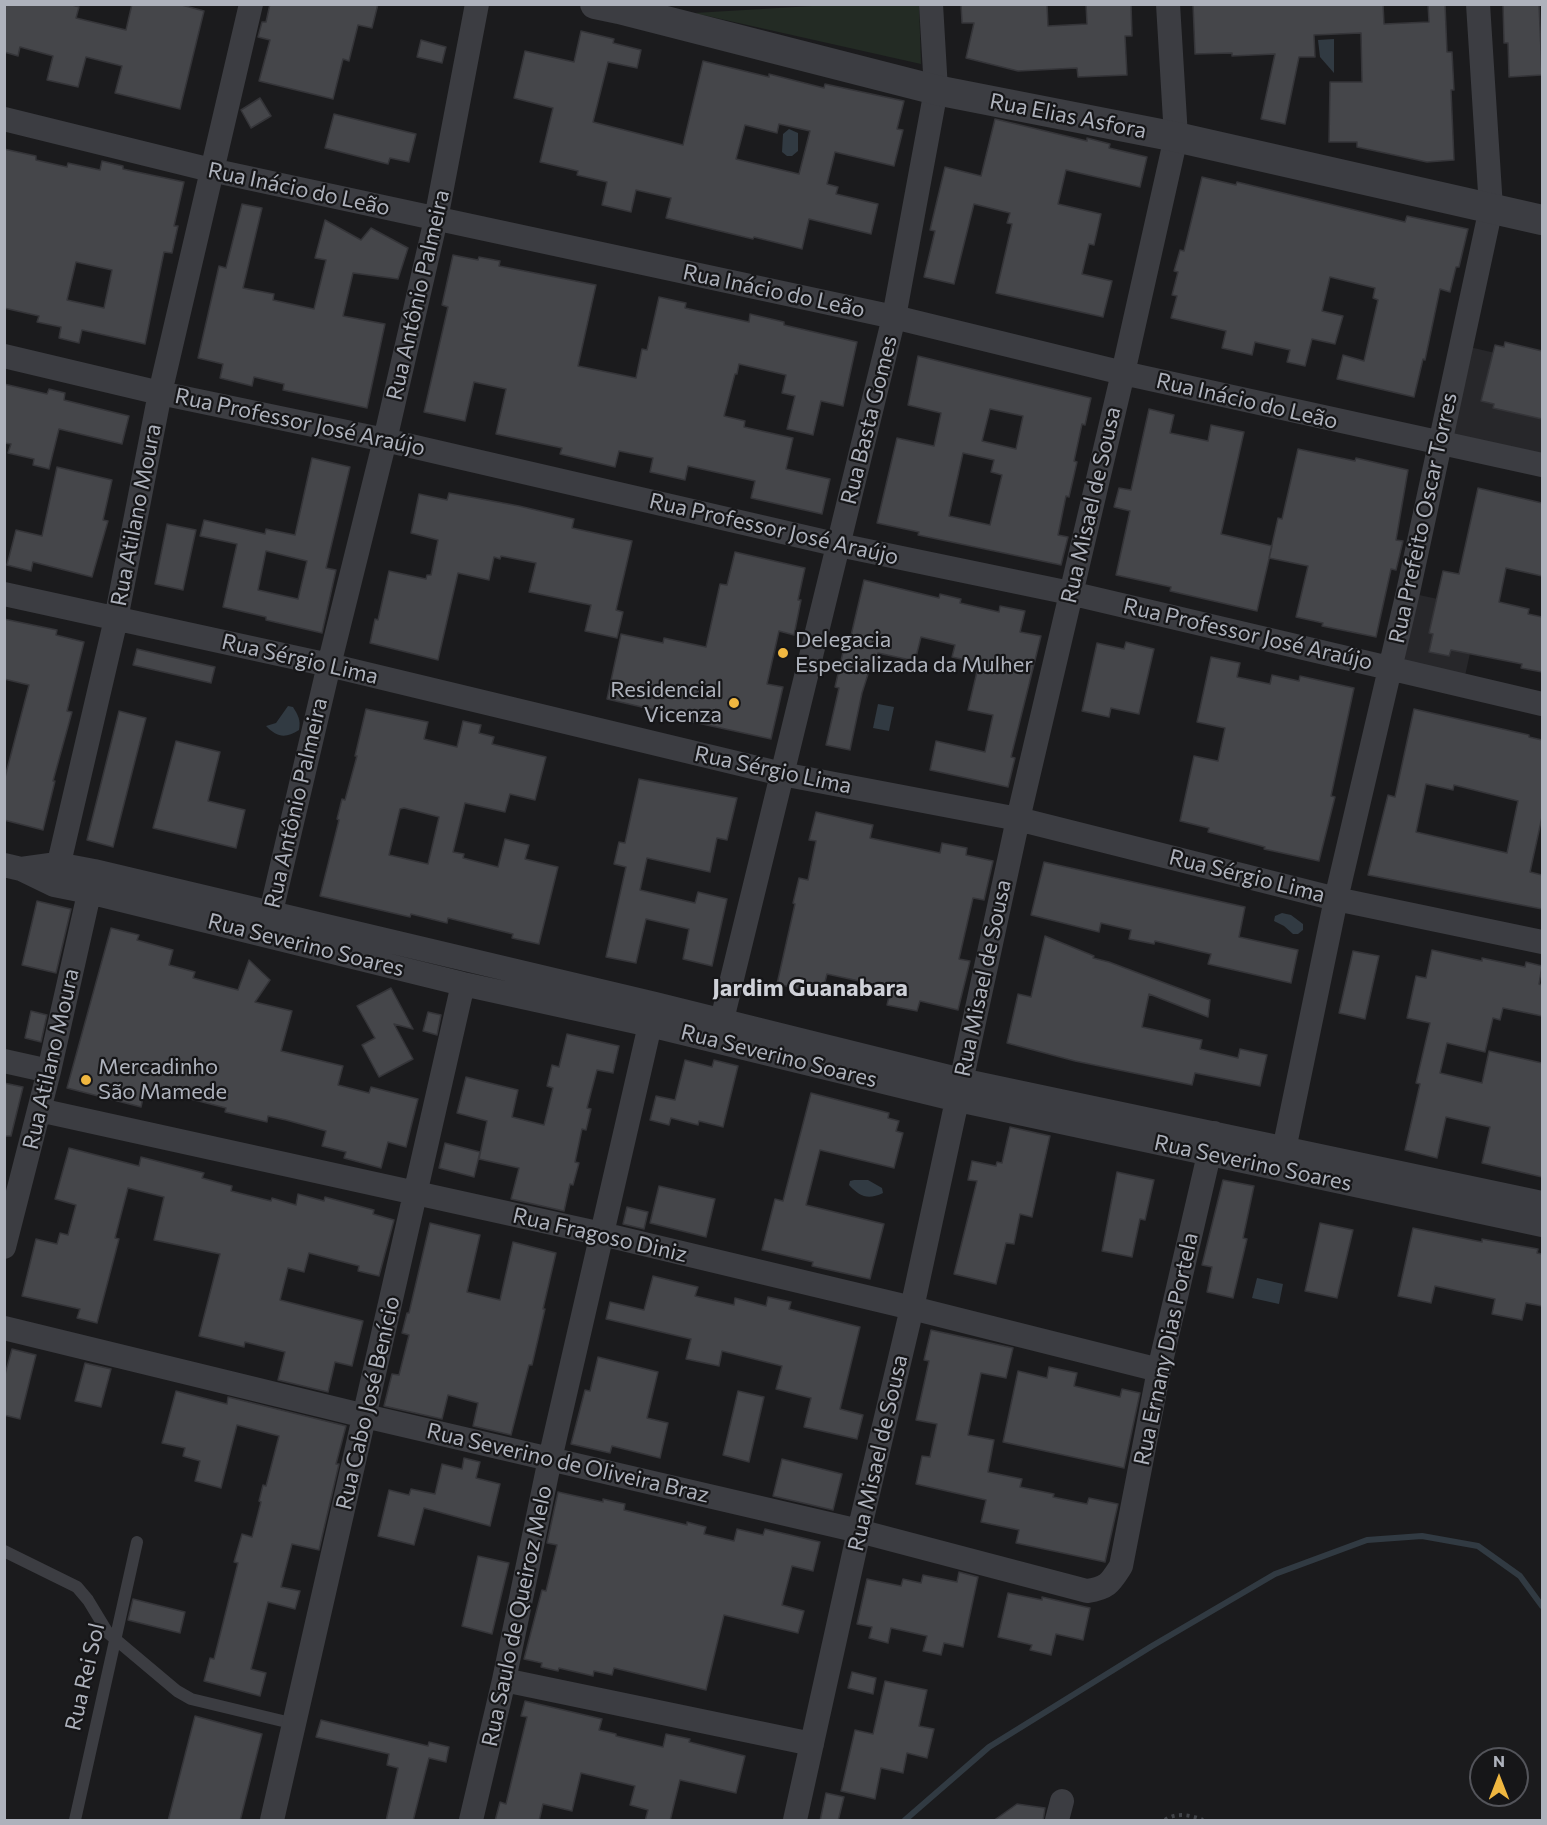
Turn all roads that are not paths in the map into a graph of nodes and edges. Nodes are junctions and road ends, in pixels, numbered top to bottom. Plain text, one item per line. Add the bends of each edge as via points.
1 (251, 4) edge
2 (477, 4) edge
3 (664, 4) edge
4 (931, 4) edge
5 (1168, 4) edge
6 (1478, 4) edge
7 (607, 7) edge
8 (936, 90) junction
9 (4, 119) edge
10 (1176, 137) junction
11 (211, 170) junction
12 (1491, 208) junction
13 (436, 219) junction
14 (1542, 220) edge
15 (894, 317) junction
16 (4, 356) edge
17 (1123, 373) junction
18 (160, 393) junction
19 (385, 440) junction
20 (1441, 444) junction
21 (1542, 465) edge
22 (839, 545) junction
23 (1070, 592) junction
24 (4, 594) edge
25 (116, 619) junction
26 (329, 665) junction
27 (1390, 668) junction
28 (1542, 704) edge
29 (782, 774) junction
30 (1018, 819) junction
31 (13, 867) edge
32 (56, 875) junction
33 (92, 881) junction
34 (1336, 898) junction
35 (268, 924) junction
36 (1542, 942) edge
37 (463, 984) junction
38 (650, 1025) junction
39 (719, 1030) junction
40 (4, 1061) edge
41 (49, 1071) junction
42 (959, 1090) junction
43 (39, 1110) junction
44 (1212, 1143) junction
45 (1282, 1158) junction
46 (416, 1195) junction
47 (1542, 1203) edge
48 (1542, 1225) edge
49 (602, 1234) junction
50 (4, 1247) edge
51 (912, 1308) junction
52 (4, 1328) edge
53 (1159, 1370) junction
54 (365, 1416) junction
55 (550, 1460) junction
56 (859, 1531) junction
57 (137, 1542) dead end
58 (4, 1551) edge
59 (1121, 1566) joint
60 (115, 1639) junction
61 (504, 1680) junction
62 (295, 1724) junction
63 (812, 1744) junction
64 (75, 1821) edge
65 (272, 1821) edge
66 (471, 1821) edge
67 (795, 1821) edge

1 - 11 street, Rua Atilano Moura
2 - 13 street, Rua Antônio Palmeira
3 - 7 street
4 - 8 street, Rua Basta Gomes
5 - 10 street, Rua Misael de Sousa
6 - 12 street, Rua Prefeito Oscar Torres
7 - 8 street, Rua Elias Asfora
8 - 10 street, Rua Elias Asfora
8 - 15 street, Rua Basta Gomes
9 - 11 street, Rua Inácio do Leão
10 - 12 street, Rua Elias Asfora
10 - 17 street, Rua Misael de Sousa
11 - 13 street, Rua Inácio do Leão
11 - 18 street, Rua Atilano Moura
12 - 14 street, Rua Elias Asfora
12 - 20 street, Rua Prefeito Oscar Torres
13 - 15 street, Rua Inácio do Leão
13 - 19 street, Rua Antônio Palmeira
15 - 17 street, Rua Inácio do Leão
15 - 22 street, Rua Basta Gomes
16 - 18 street, Rua Professor José Araújo
17 - 20 street, Rua Inácio do Leão
17 - 23 street, Rua Misael de Sousa
18 - 19 street, Rua Professor José Araújo
18 - 25 street, Rua Atilano Moura
19 - 22 street, Rua Professor José Araújo
19 - 26 street, Rua Antônio Palmeira
20 - 21 street, Rua Inácio do Leão
20 - 27 street, Rua Prefeito Oscar Torres
22 - 23 street, Rua Professor José Araújo
22 - 29 street, Rua Basta Gomes
23 - 27 street, Rua Professor José Araújo
23 - 30 street, Rua Misael de Sousa
24 - 25 street, Rua Sérgio Lima
25 - 26 street, Rua Sérgio Lima
25 - 32 street, Rua Atilano Moura
26 - 29 street, Rua Sérgio Lima
26 - 35 street, Rua Antônio Palmeira
27 - 28 street, Rua Professor José Araújo
27 - 34 street, Rua Prefeito Oscar Torres
29 - 30 street, Rua Sérgio Lima
29 - 39 street, Rua Basta Gomes
30 - 34 street, Rua Sérgio Lima
30 - 42 street, Rua Misael de Sousa
31 - 32 street, Rua Severino Soares
32 - 33 street, Rua Severino Soares
33 - 35 street, Rua Severino Soares
33 - 41 street, Rua Atilano Moura
34 - 36 street, Rua Sérgio Lima
34 - 45 street, Rua Prefeito Oscar Torres
35 - 37 street, Rua Severino Soares
35 - 39 street, Rua Severino Soares
37 - 38 street, Rua Severino Soares
37 - 46 street, Rua Cabo José Benício
38 - 39 street, Rua Severino Soares
38 - 49 street, Rua Saulo de Queiroz Melo
39 - 42 street, Rua Severino Soares
40 - 41 street
41 - 43 street, Rua Atilano Moura
42 - 44 street, Rua Severino Soares
42 - 51 street, Rua Misael de Sousa
43 - 46 street, Rua Fragoso Diniz
43 - 50 street, Rua Atilano Moura
44 - 45 street, Rua Severino Soares
44 - 53 street, Rua Ernany Dias Portela
45 - 47 street, Rua Severino Soares
45 - 48 street, Rua Severino Soares
46 - 49 street, Rua Fragoso Diniz
46 - 54 street, Rua Cabo José Benício
49 - 51 street, Rua Fragoso Diniz
49 - 55 street, Rua Saulo de Queiroz Melo
51 - 53 street, Rua Fragoso Diniz
51 - 56 street, Rua Misael de Sousa
52 - 54 street, Rua Severino de Oliveira Braz
53 - 59 street, Rua Ernany Dias Portela
54 - 55 street, Rua Severino de Oliveira Braz
54 - 62 street, Rua Cabo José Benício
55 - 56 street, Rua Severino de Oliveira Braz
55 - 61 street, Rua Saulo de Queiroz Melo
56 - 59 street, Rua Severino de Oliveira Braz via 1088,1591 1109,1584
56 - 63 street, Rua Misael de Sousa
57 - 60 lane, Rua Rei Sol
58 - 60 lane via 77,1587
60 - 62 lane via 191,1699
60 - 64 lane, Rua Rei Sol
61 - 63 street
61 - 66 street, Rua Saulo de Queiroz Melo
62 - 65 street, Rua Cabo José Benício
63 - 67 street, Rua Misael de Sousa

